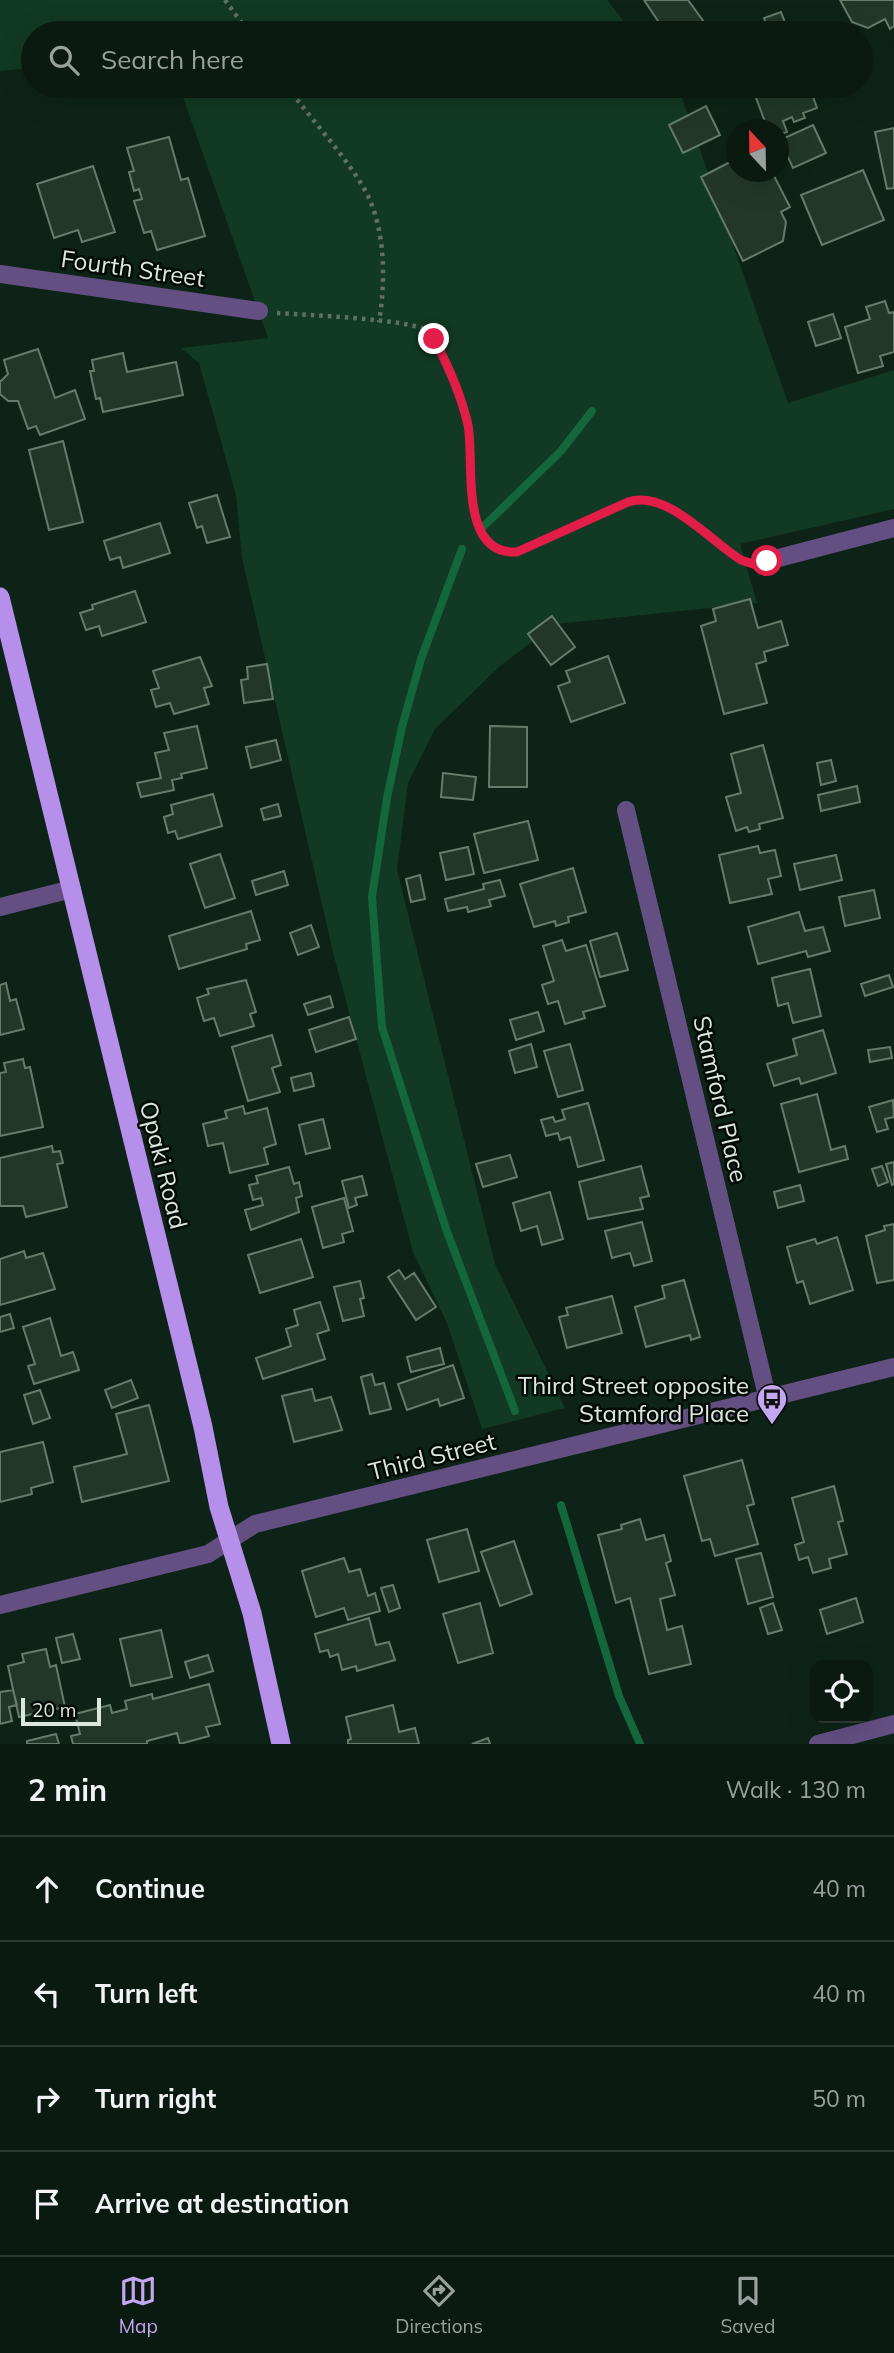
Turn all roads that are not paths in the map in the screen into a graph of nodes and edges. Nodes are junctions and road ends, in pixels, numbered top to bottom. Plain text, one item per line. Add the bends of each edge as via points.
1 (0, 274) edge
2 (259, 311) road end
3 (894, 528) edge
4 (767, 561) road end
5 (0, 597) edge
6 (626, 810) dead end
7 (72, 890) junction
8 (0, 907) edge
9 (894, 1367) edge
10 (768, 1400) junction
11 (229, 1539) junction
12 (0, 1605) edge
13 (894, 1724) edge
14 (281, 1744) edge
15 (818, 1744) edge

1 - 2 street, Fourth Street
3 - 4 street
5 - 7 highway, Opaki Road
6 - 10 street, Stamford Place
7 - 8 street
7 - 11 highway, Opaki Road
9 - 10 street, Third Street
10 - 11 street, Third Street via 255,1524
11 - 12 street, Third Street via 208,1554
11 - 14 highway, Opaki Road via 252,1613
13 - 15 street

